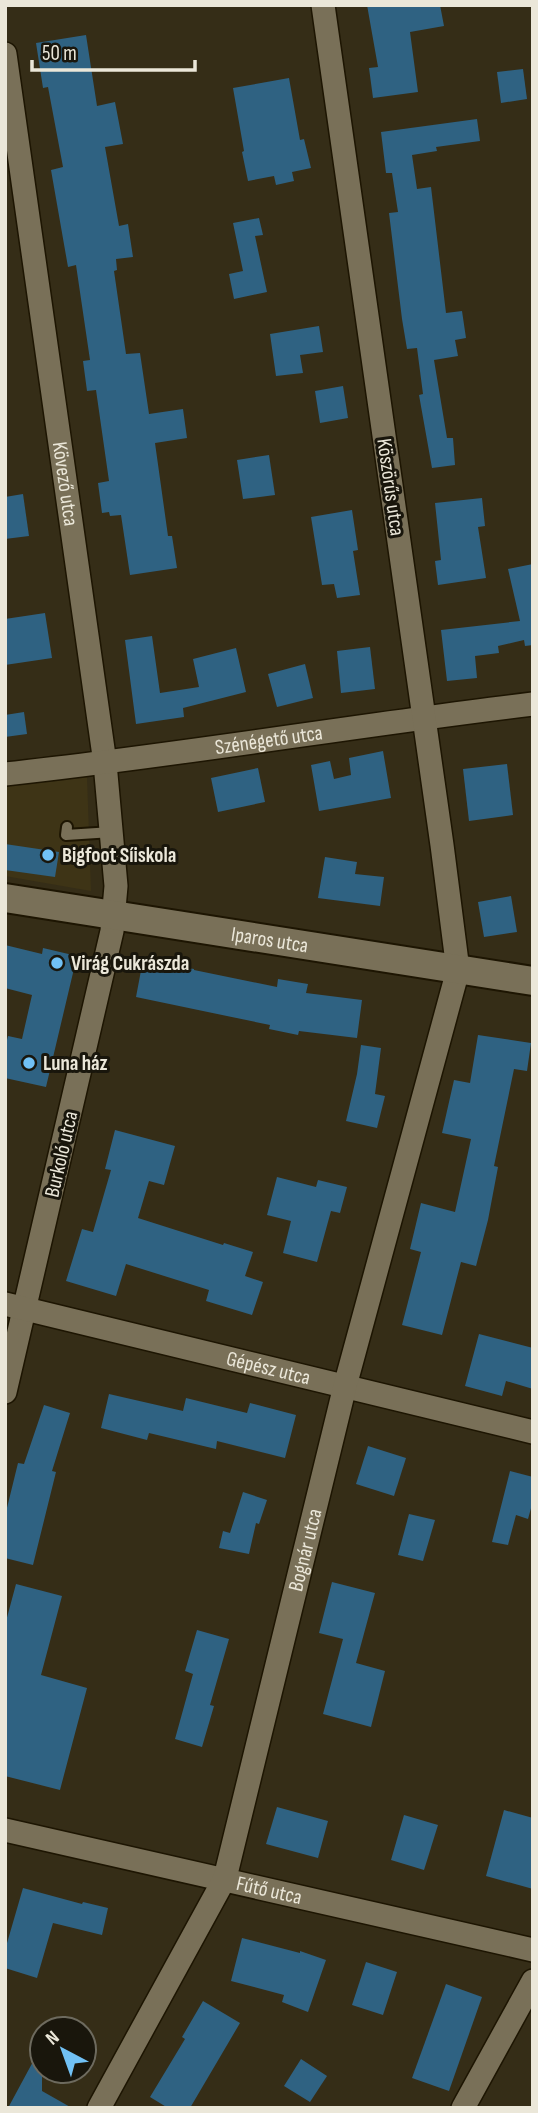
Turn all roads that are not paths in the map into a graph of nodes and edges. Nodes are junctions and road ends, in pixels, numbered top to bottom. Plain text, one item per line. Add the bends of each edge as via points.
1 (324, 5) edge
2 (5, 54) edge
3 (533, 704) edge
4 (424, 717) junction
5 (105, 763) junction
6 (5, 775) edge
7 (67, 827) dead end
8 (111, 832) junction
9 (5, 898) edge
10 (114, 915) junction
11 (458, 970) junction
12 (533, 981) edge
13 (16, 1306) edge
14 (345, 1386) junction
15 (5, 1392) edge
16 (533, 1432) edge
17 (5, 1829) edge
18 (225, 1878) junction
19 (533, 1950) edge
20 (533, 1981) edge
21 (99, 2108) edge
22 (463, 2108) edge

1 - 4 street, Köszörűs utca
2 - 5 street, Kövező utca
3 - 4 street, Szénégető utca
4 - 5 street, Szénégető utca
4 - 11 street, Köszörűs utca
5 - 6 street, Szénégető utca
5 - 8 street, Kövező utca
7 - 8 lane via 66,835
8 - 10 street, Kövező utca via 117,886
9 - 10 street, Iparos utca
10 - 11 street, Iparos utca
10 - 13 street, Burkoló utca
11 - 12 street, Iparos utca
11 - 14 street, Bognár utca
13 - 14 street, Gépész utca
13 - 15 street, Burkoló utca
14 - 16 street, Gépész utca
14 - 18 street, Bognár utca
17 - 18 street, Fűtő utca
18 - 19 street, Fűtő utca
18 - 21 street, Bognár utca
20 - 22 street

